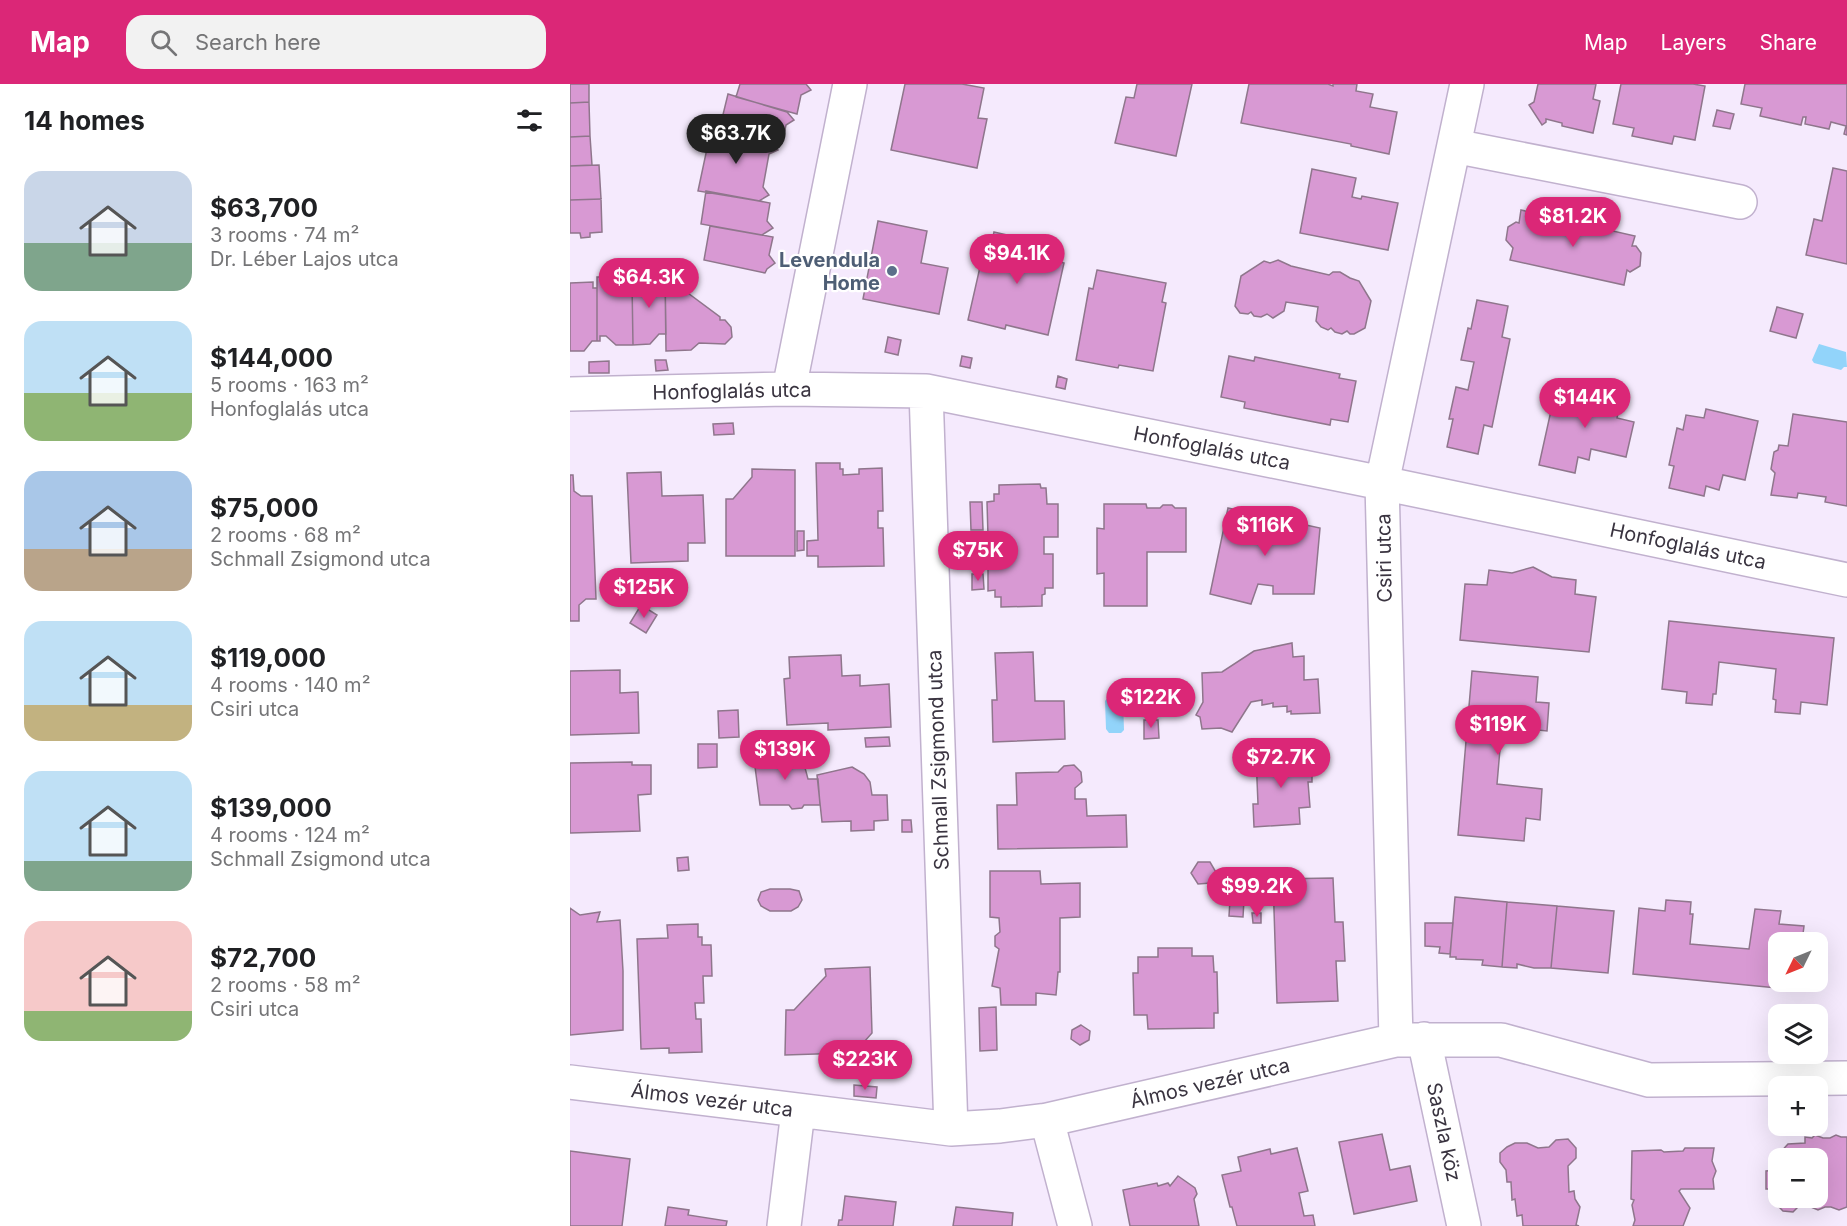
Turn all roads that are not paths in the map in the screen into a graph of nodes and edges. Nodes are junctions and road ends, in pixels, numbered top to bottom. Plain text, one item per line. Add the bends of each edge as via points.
1 (850, 84) edge
2 (1467, 84) edge
3 (1454, 146) junction
4 (1740, 202) dead end
5 (789, 389) junction
6 (926, 391) junction
7 (570, 394) edge
8 (1382, 483) junction
9 (1847, 580) edge
10 (1410, 1040) junction
11 (1847, 1078) edge
12 (570, 1082) edge
13 (798, 1112) junction
14 (1047, 1119) junction
15 (951, 1129) junction
16 (784, 1226) edge
17 (1075, 1226) edge
18 (1464, 1226) edge

1 - 5 street
2 - 3 street, Csiri utca
3 - 4 street
3 - 8 street, Csiri utca
5 - 6 street, Honfoglalás utca
5 - 7 street, Honfoglalás utca
6 - 8 street, Honfoglalás utca
6 - 15 street, Schmall Zsigmond utca
8 - 9 street, Honfoglalás utca
8 - 10 street, Csiri utca
10 - 11 street, Álmos vezér utca via 1501,1040 1649,1080
10 - 14 street, Álmos vezér utca
10 - 18 street, Saszla köz
12 - 13 street, Álmos vezér utca
13 - 15 street, Álmos vezér utca
13 - 16 street
14 - 15 street, Álmos vezér utca
14 - 17 street

